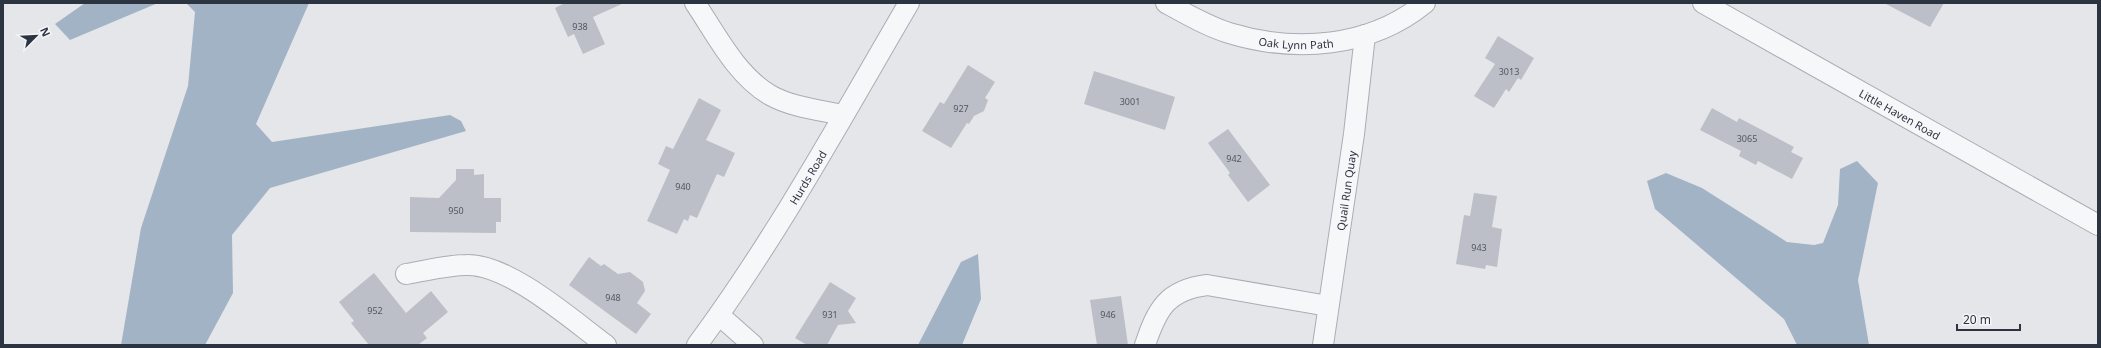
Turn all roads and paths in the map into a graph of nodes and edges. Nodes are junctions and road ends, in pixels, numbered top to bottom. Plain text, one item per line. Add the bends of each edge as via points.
1 (695, 3) edge
2 (909, 3) edge
3 (1166, 3) edge
4 (1425, 3) edge
5 (1703, 3) edge
6 (1365, 35) junction
7 (843, 115) junction
8 (2098, 225) edge
9 (406, 274) dead end
10 (1328, 306) junction
11 (719, 315) junction
12 (606, 345) edge
13 (697, 345) edge
14 (753, 345) edge
15 (1145, 345) edge
16 (1323, 345) edge

1 - 7 street via 741,70 753,83 770,95 794,104
2 - 7 street, Hurds Road
3 - 6 street, Oak Lynn Path via 1228,33 1261,41 1314,45
4 - 6 street, Oak Lynn Path via 1388,26
5 - 8 street, Little Haven Road
6 - 10 street, Quail Run Quay via 1354,134
7 - 11 street, Hurds Road via 770,240
9 - 12 street via 466,265 479,266 500,273 539,295
10 - 15 street via 1207,285 1190,287 1175,294 1164,304 1152,324
10 - 16 street, Quail Run Quay
11 - 13 street, Hurds Road
11 - 14 street

